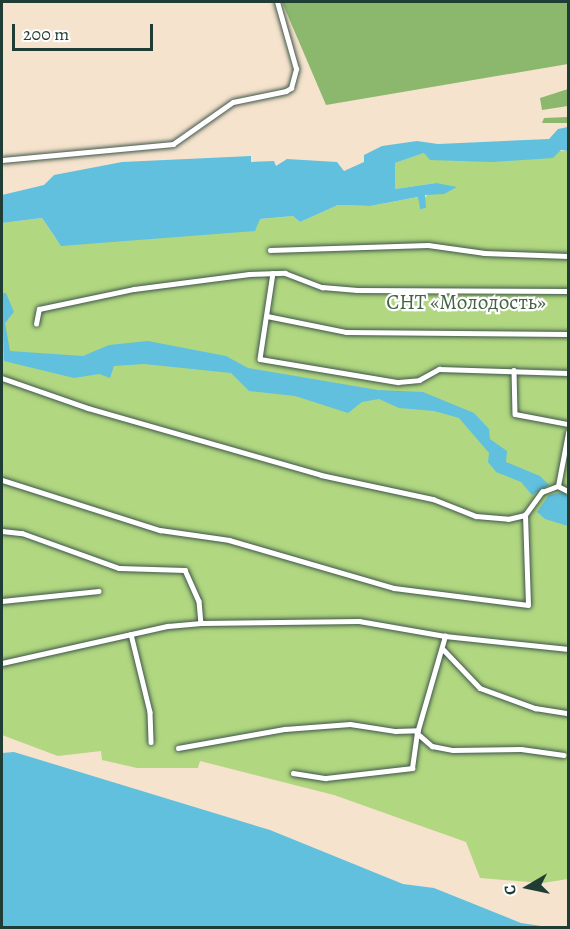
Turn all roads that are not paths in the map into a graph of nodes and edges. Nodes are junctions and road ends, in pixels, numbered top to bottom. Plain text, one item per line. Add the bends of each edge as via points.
1 (277, 2) edge
2 (2, 160) edge
3 (270, 250) dead end
4 (568, 256) edge
5 (273, 273) junction
6 (568, 291) edge
7 (267, 316) junction
8 (36, 324) dead end
9 (568, 334) edge
10 (514, 370) junction
11 (568, 373) edge
12 (2, 378) edge
13 (568, 424) edge
14 (568, 433) edge
15 (2, 480) edge
16 (558, 486) junction
17 (568, 491) edge
18 (525, 515) junction
19 (2, 531) edge
20 (99, 591) dead end
21 (2, 601) edge
22 (201, 623) junction
23 (131, 634) junction
24 (445, 636) junction
25 (568, 649) edge
26 (444, 650) junction
27 (2, 663) edge
28 (568, 712) edge
29 (418, 731) junction
30 (150, 742) dead end
31 (178, 748) dead end
32 (564, 755) dead end
33 (293, 773) dead end

1 - 2 street via 296,69 291,88 233,102 173,144
3 - 4 street via 428,245 484,253
5 - 6 street via 296,274 322,287 357,290
5 - 7 street
5 - 8 street via 134,289 39,309
7 - 9 street via 346,332
7 - 10 street via 260,359 398,382 419,380 439,369
10 - 11 street
10 - 13 street via 515,414
12 - 18 street via 99,412 321,475 433,499 476,516 508,519
14 - 16 street
15 - 18 street via 160,530 230,540 394,588 528,605
16 - 17 street
16 - 18 street via 542,492
19 - 22 street via 22,532 119,568 185,570 199,601
20 - 21 street
22 - 23 street
22 - 24 street via 359,621
23 - 27 street
23 - 30 street via 150,712
24 - 25 street
24 - 26 street
26 - 28 street via 480,688 535,708
26 - 29 street
29 - 31 street via 350,724 285,729
29 - 32 street via 432,746 453,750 521,749
29 - 33 street via 412,768 326,778

